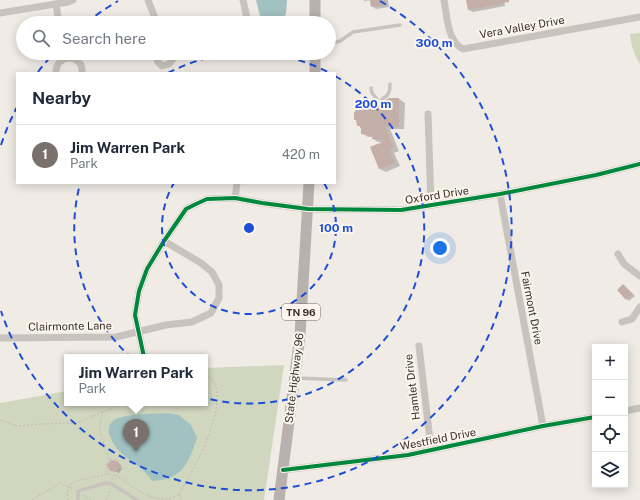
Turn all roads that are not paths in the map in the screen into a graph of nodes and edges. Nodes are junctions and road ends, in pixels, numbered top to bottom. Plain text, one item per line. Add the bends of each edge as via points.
1 (73, 0) edge
2 (148, 0) edge
3 (243, 0) edge
4 (315, 0) edge
5 (444, 0) edge
6 (56, 4) junction
7 (0, 13) edge
8 (58, 16) edge
9 (154, 16) edge
10 (246, 16) edge
11 (315, 16) edge
12 (640, 17) edge
13 (400, 25) dead end
14 (336, 42) edge
15 (61, 60) edge
16 (75, 60) edge
17 (157, 60) edge
18 (172, 60) edge
19 (315, 60) edge
20 (56, 72) edge
21 (82, 72) edge
22 (315, 72) edge
23 (390, 84) dead end
24 (370, 88) dead end
25 (377, 99) dead end
26 (382, 99) dead end
27 (428, 114) dead end
28 (640, 164) edge
29 (237, 184) edge
30 (310, 184) edge
31 (500, 194) junction
32 (234, 198) junction
33 (431, 205) junction
34 (308, 209) junction
35 (164, 242) junction
36 (618, 254) dead end
37 (640, 276) edge
38 (640, 307) edge
39 (622, 322) dead end
40 (139, 332) junction
41 (0, 338) edge
42 (419, 346) dead end
43 (143, 354) edge
44 (294, 378) junction
45 (346, 380) dead end
46 (640, 408) edge
47 (628, 410) edge
48 (592, 418) edge
49 (543, 426) junction
50 (431, 449) junction
51 (283, 470) junction
52 (78, 500) edge
53 (137, 500) edge
54 (278, 500) edge

1 - 6 street
2 - 9 street
3 - 10 street
4 - 11 main road
5 - 12 street, Vera Valley Drive via 452,38 457,46 463,49
6 - 7 street
6 - 8 street
13 - 14 lane via 353,32
15 - 20 street
16 - 21 street via 82,66
17 - 18 street via 162,66
19 - 22 main road
23 - 26 lane via 389,94
24 - 25 lane
27 - 33 street
28 - 31 street, Oxford Drive
29 - 32 street
30 - 34 main road, State Highway 96 / TN 96
31 - 33 street, Oxford Drive
31 - 49 street, Fairmont Drive
32 - 34 street, Oxford Drive
32 - 35 street, Oxford Drive via 207,199 186,209
33 - 34 street, Oxford Drive via 401,210
34 - 44 main road, State Highway 96 / TN 96 via 300,335
35 - 40 street, Oxford Drive via 147,270 139,291 135,315
35 - 40 street, Clairmonte Lane via 212,272 219,285 219,298 211,313 192,322
36 - 37 street via 624,264
38 - 39 street via 632,319
40 - 41 street, Clairmonte Lane via 116,337
40 - 43 street, Oxford Drive
42 - 50 street, Hamlet Drive
44 - 45 lane
44 - 51 main road, State Highway 96 / TN 96
46 - 47 street
48 - 49 street, Westfield Drive
49 - 50 street, Westfield Drive
50 - 51 street, Westfield Drive via 408,455
51 - 54 main road, State Highway 96 / TN 96
52 - 53 lane via 78,491 106,483

